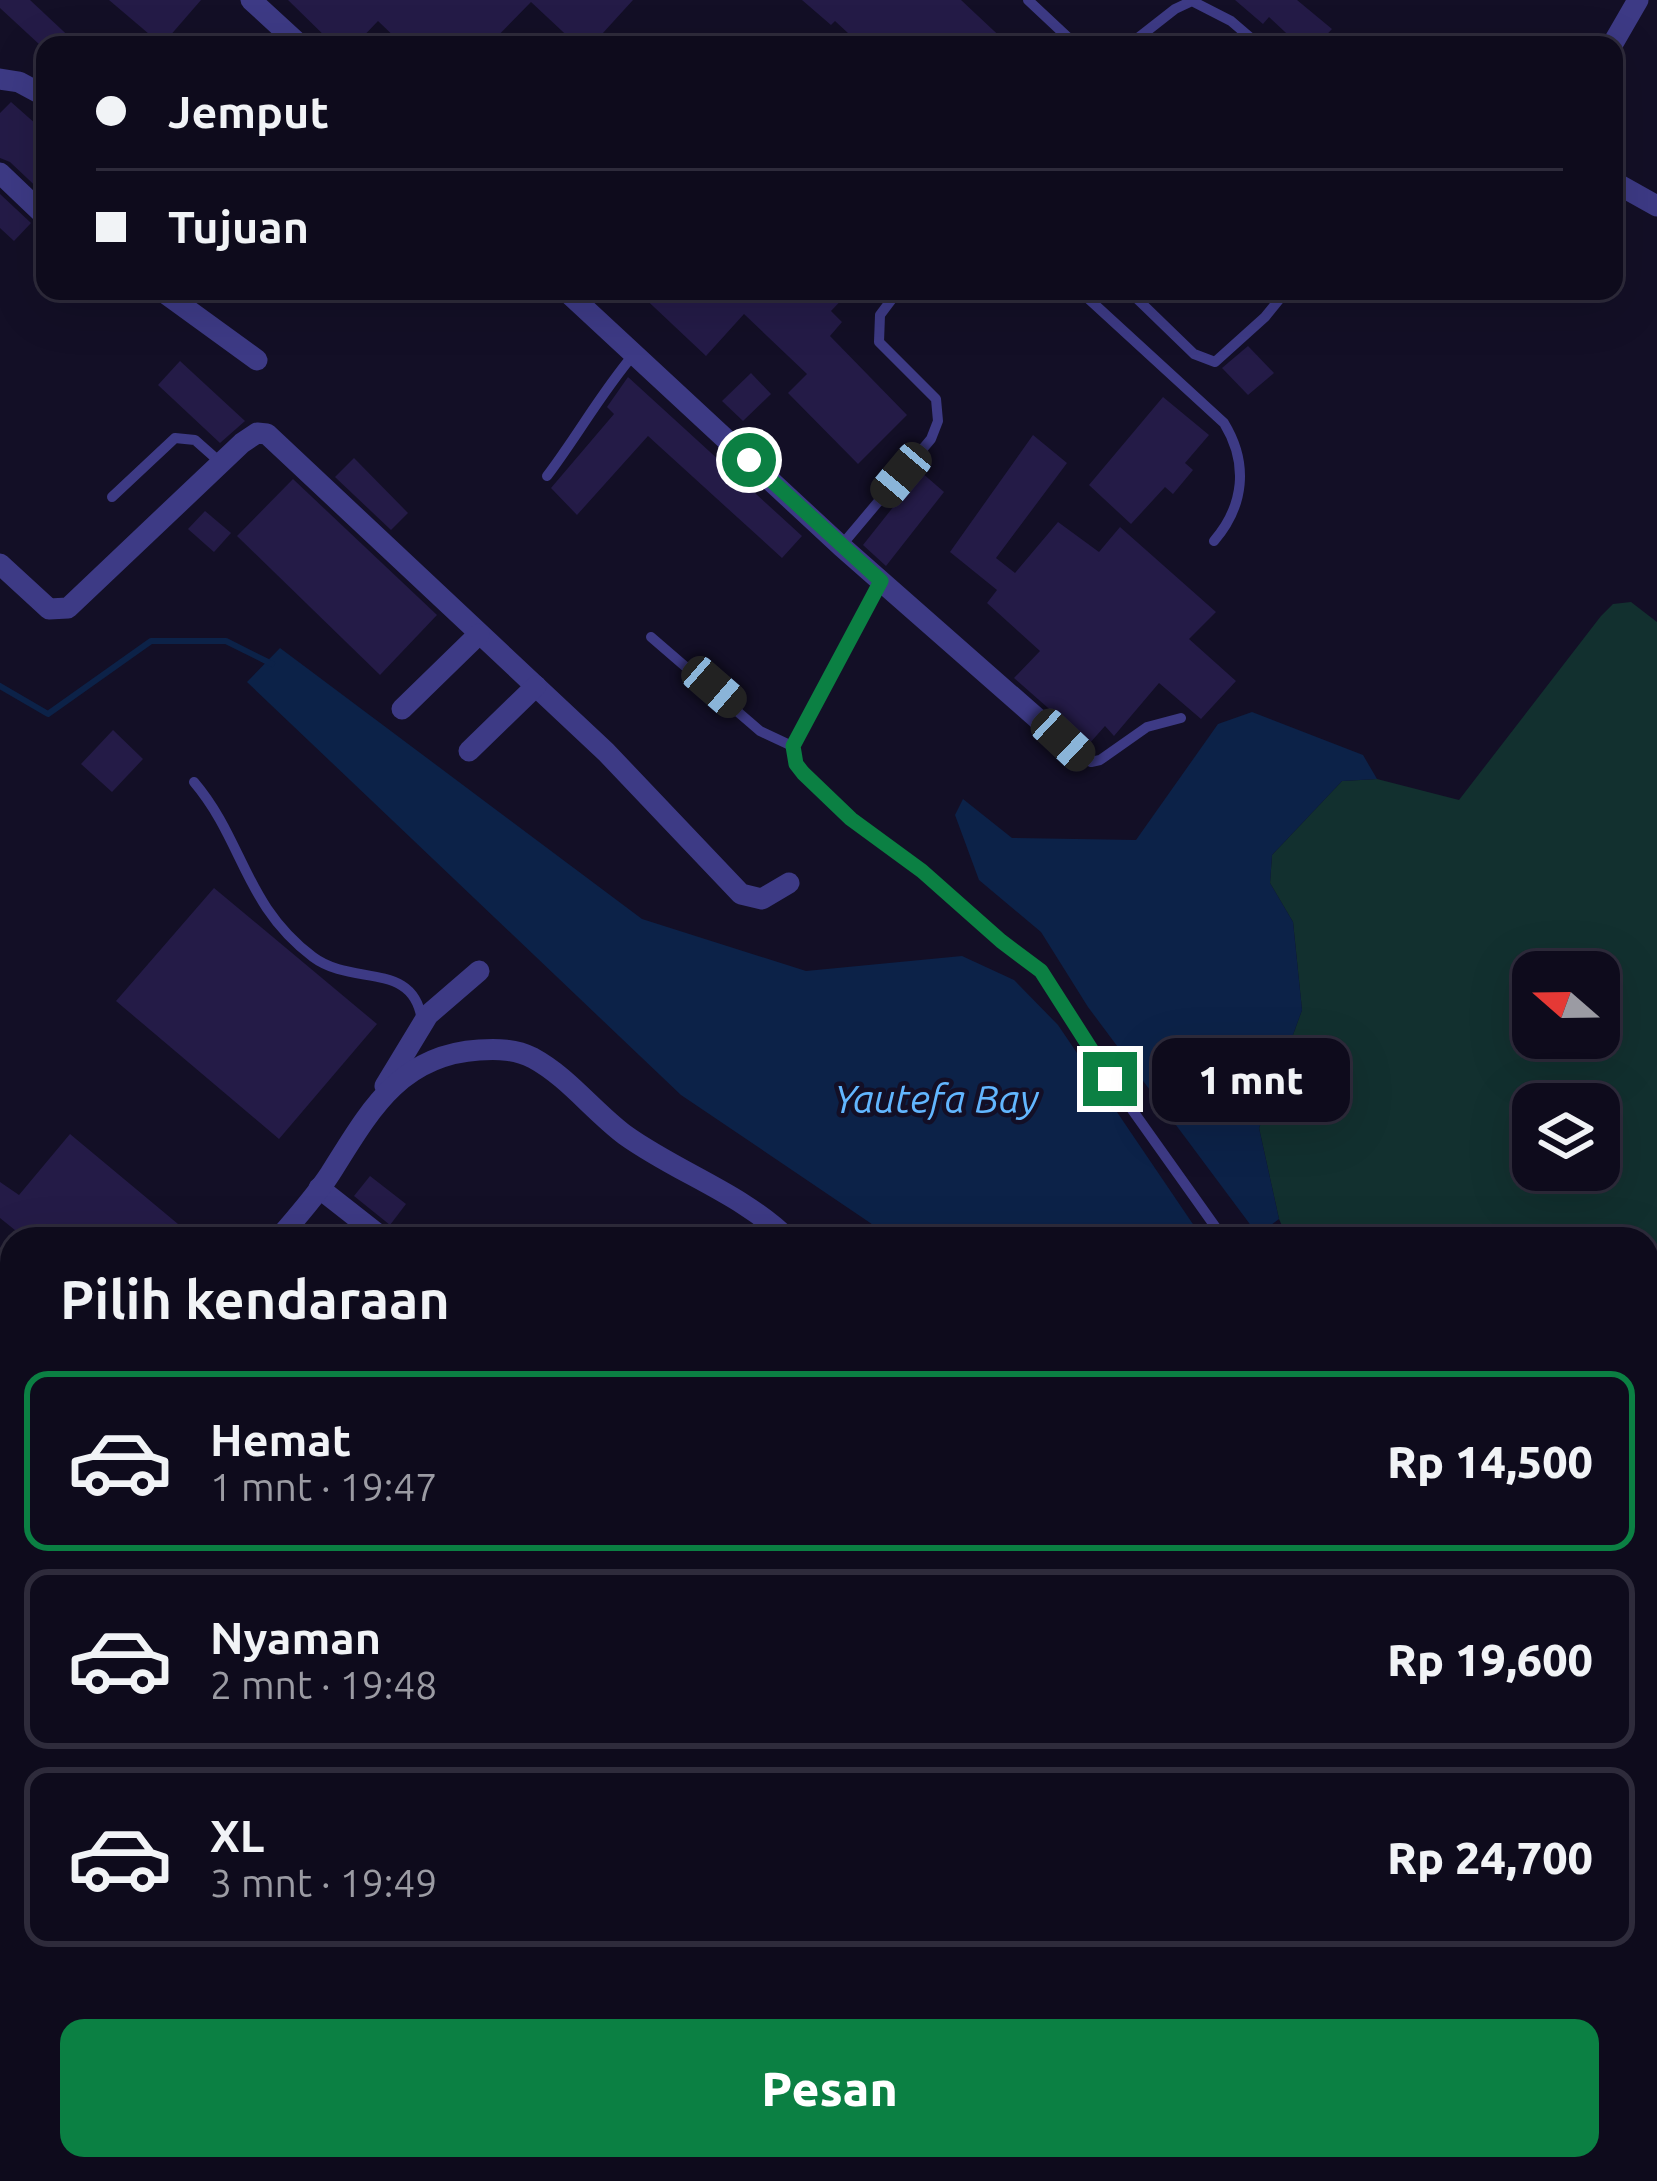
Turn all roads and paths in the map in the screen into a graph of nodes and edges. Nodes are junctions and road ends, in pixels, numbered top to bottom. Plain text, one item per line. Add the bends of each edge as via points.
1 (251, 0) edge
2 (1028, 0) edge
3 (1638, 0) edge
4 (290, 36) edge
5 (1066, 36) edge
6 (1140, 36) edge
7 (1248, 36) edge
8 (1617, 36) edge
9 (0, 79) edge
10 (36, 91) edge
11 (0, 173) edge
12 (1623, 187) edge
13 (1657, 206) edge
14 (36, 207) edge
15 (174, 300) edge
16 (576, 300) edge
17 (891, 300) edge
18 (1090, 300) edge
19 (1142, 300) edge
20 (1279, 300) edge
21 (634, 354) junction
22 (257, 360) dead end
23 (221, 463) junction
24 (547, 476) dead end
25 (112, 497) dead end
26 (1214, 541) dead end
27 (841, 546) junction
28 (0, 563) edge
29 (881, 581) junction
30 (478, 634) junction
31 (651, 637) dead end
32 (536, 686) junction
33 (402, 709) dead end
34 (1181, 718) dead end
35 (793, 746) junction
36 (469, 752) dead end
37 (1081, 757) joint
38 (194, 782) dead end
39 (790, 883) dead end
40 (479, 971) dead end
41 (423, 1024) junction
42 (376, 1102) junction
43 (320, 1188) junction
44 (288, 1227) edge
45 (369, 1227) edge
46 (773, 1227) edge
47 (1215, 1227) edge

1 - 4 street
2 - 5 lane
3 - 8 street
6 - 7 lane via 1192,2
9 - 10 street
11 - 14 street
12 - 13 street
15 - 22 street
16 - 21 street
17 - 27 lane via 880,315 879,342 936,399 938,421
18 - 26 lane via 1230,434 1241,476 1238,502
19 - 20 lane via 1195,354 1215,362
21 - 24 lane
21 - 27 street
23 - 25 lane via 194,440 175,437
23 - 28 street via 68,608 49,609
23 - 30 street via 257,433 267,434
27 - 29 street
29 - 35 lane
29 - 37 street
30 - 32 street
30 - 33 street
31 - 35 lane via 760,730
32 - 36 street
32 - 39 street via 741,894 762,899
34 - 37 lane via 1147,727 1100,760
35 - 47 lane via 803,773 851,819 1041,971
38 - 41 lane via 281,930 327,967 402,982
40 - 41 street
41 - 42 street
42 - 43 street
42 - 46 street via 435,1060 513,1051 549,1068 626,1136
43 - 44 street
43 - 45 street

